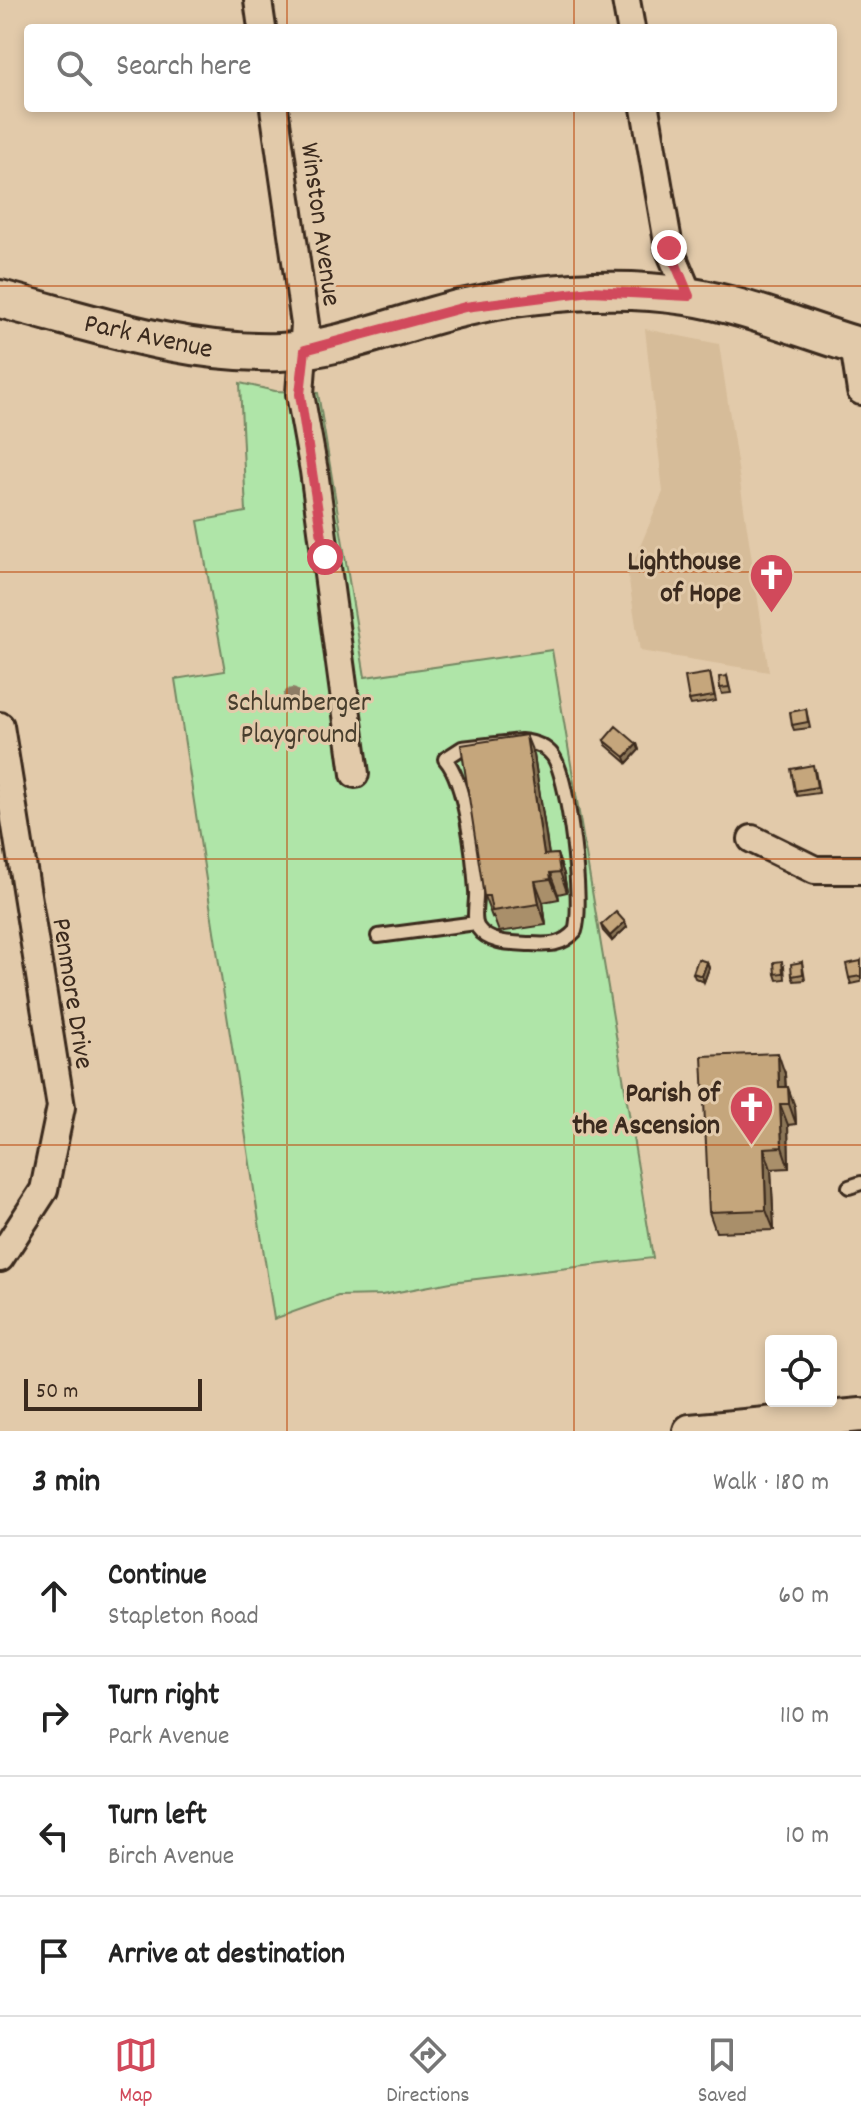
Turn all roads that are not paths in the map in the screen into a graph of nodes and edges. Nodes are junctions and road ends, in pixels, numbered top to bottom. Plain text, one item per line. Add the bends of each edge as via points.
1 (258, 0) edge
2 (626, 0) edge
3 (261, 24) edge
4 (630, 24) edge
5 (275, 112) edge
6 (646, 112) edge
7 (689, 296) junction
8 (0, 299) edge
9 (858, 346) edge
10 (305, 350) junction
11 (861, 391) edge
12 (0, 726) edge
13 (355, 774) dead end
14 (752, 839) dead end
15 (861, 870) edge
16 (476, 923) junction
17 (378, 936) dead end
18 (0, 1258) edge
19 (861, 1415) edge
20 (690, 1431) edge

1 - 3 street
2 - 4 street
5 - 10 street, Winston Avenue
6 - 7 street via 669,248
7 - 9 main road, Park Avenue
7 - 10 main road, Park Avenue via 591,291 465,307
8 - 10 main road, Park Avenue via 173,345
9 - 11 street
10 - 13 street, Winston Avenue via 300,394
12 - 18 street, Penmore Drive via 61,1107 44,1190
14 - 15 street via 815,870
16 - 16 lane via 494,940 509,942 551,945 575,931 579,892 559,768 540,745 521,741 462,748 445,759 459,783
16 - 17 lane
19 - 20 street

